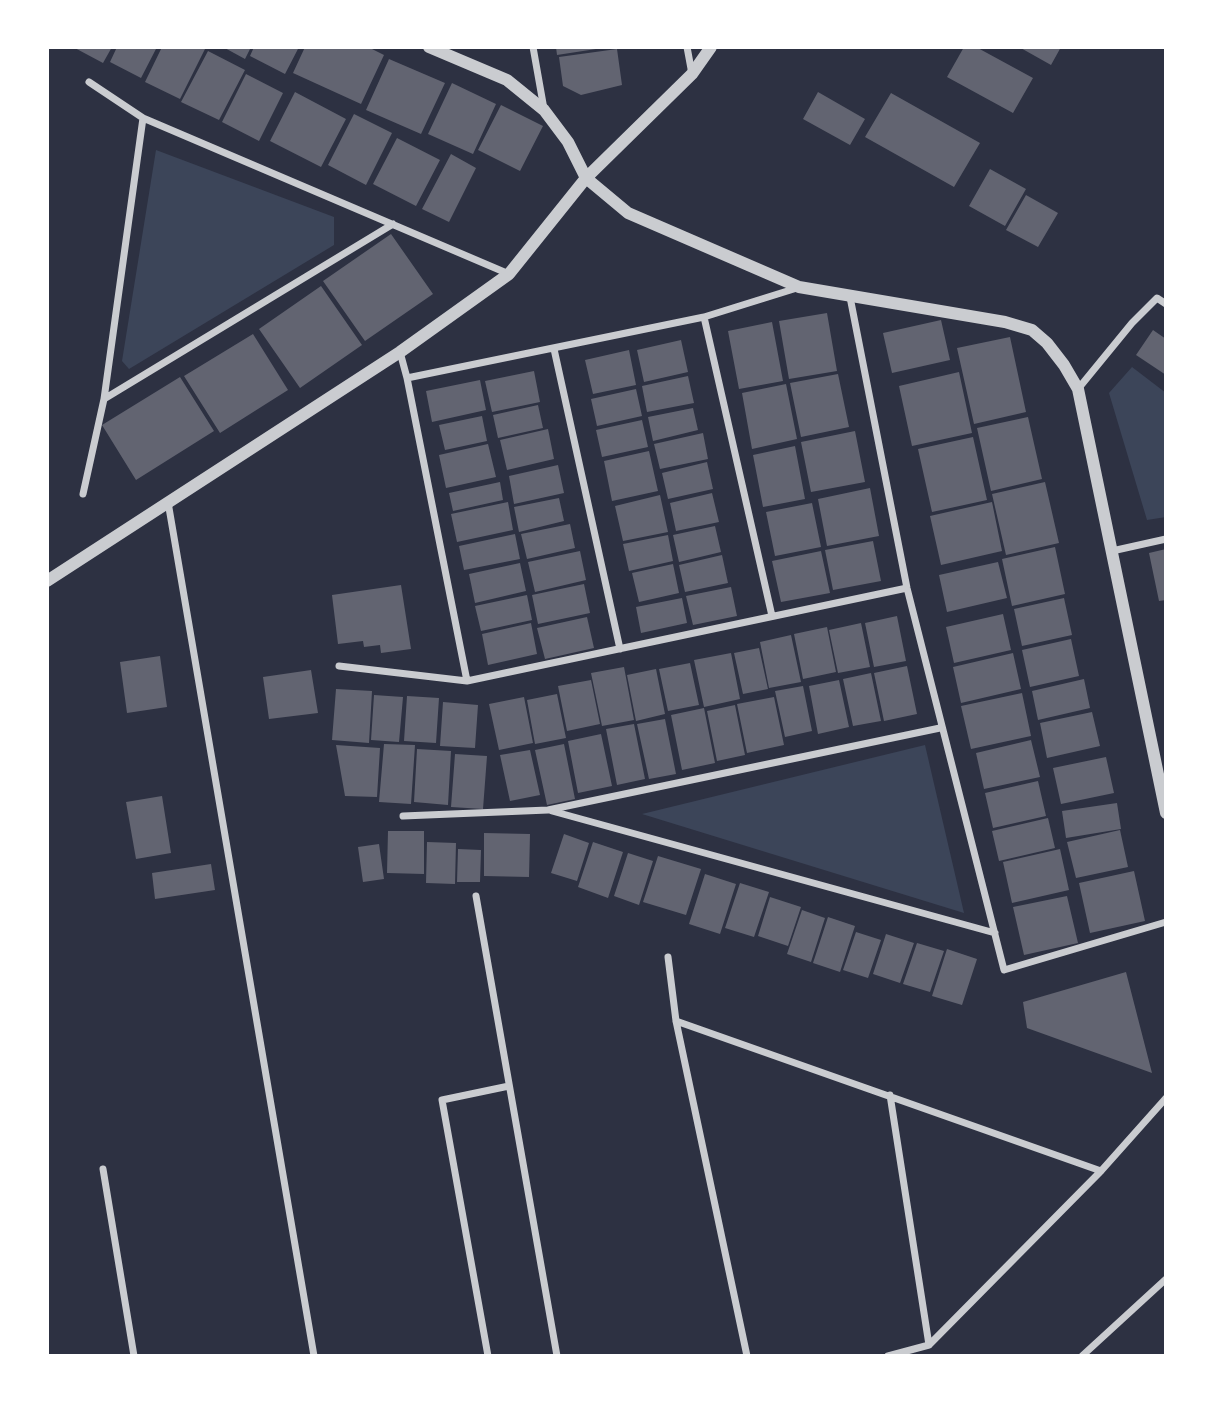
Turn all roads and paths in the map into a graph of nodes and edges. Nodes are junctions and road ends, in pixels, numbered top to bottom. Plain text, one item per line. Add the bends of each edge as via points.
1 (429, 47) edge
2 (533, 47) edge
3 (687, 47) edge
4 (711, 47) edge
5 (692, 74) junction
6 (89, 82) dead end
7 (544, 110) junction
8 (143, 118) junction
9 (586, 178) junction
10 (393, 224) junction
11 (509, 274) junction
12 (799, 287) junction
13 (850, 297) junction
14 (1163, 300) edge
15 (704, 317) junction
16 (554, 349) junction
17 (400, 352) junction
18 (407, 378) junction
19 (1078, 389) junction
20 (104, 399) junction
21 (83, 494) dead end
22 (168, 501) junction
23 (1166, 538) edge
24 (1112, 551) junction
25 (47, 581) edge
26 (907, 589) junction
27 (772, 616) junction
28 (620, 649) junction
29 (339, 666) dead end
30 (467, 681) junction
31 (940, 728) junction
32 (548, 810) junction
33 (1166, 813) edge
34 (403, 816) dead end
35 (476, 896) dead end
36 (1166, 922) edge
37 (995, 933) junction
38 (668, 957) dead end
39 (676, 1021) junction
40 (509, 1086) junction
41 (890, 1095) junction
42 (1166, 1098) edge
43 (103, 1169) dead end
44 (1101, 1171) junction
45 (1166, 1279) edge
46 (929, 1345) junction
47 (134, 1356) edge
48 (314, 1356) edge
49 (488, 1356) edge
50 (557, 1356) edge
51 (747, 1356) edge
52 (888, 1356) edge
53 (1082, 1356) edge

1 - 7 street via 507,80
2 - 7 street
3 - 5 street
4 - 5 street
5 - 9 street
6 - 8 street
7 - 9 street via 568,142
8 - 10 street
8 - 20 street
9 - 11 street
9 - 12 street via 628,213
10 - 11 street
10 - 20 street
11 - 17 street
12 - 13 street
12 - 15 street
13 - 19 street via 1032,330 1064,365
13 - 26 street
14 - 19 street via 1132,323
15 - 16 street
15 - 27 street
16 - 18 street
16 - 28 street
17 - 18 street
17 - 22 street
18 - 30 street
19 - 24 street
20 - 21 street
22 - 25 street
22 - 48 street
23 - 24 street
24 - 33 street
26 - 27 street
26 - 31 street
27 - 28 street
28 - 30 street
29 - 30 street
31 - 32 street
31 - 37 street
32 - 34 street
32 - 37 street
35 - 40 street
36 - 37 street via 1004,970
38 - 39 street
39 - 41 street
39 - 51 street
40 - 49 street via 442,1100
40 - 50 street
41 - 44 street
41 - 46 street
42 - 44 street
43 - 47 street
44 - 46 street
45 - 53 street
46 - 52 street

